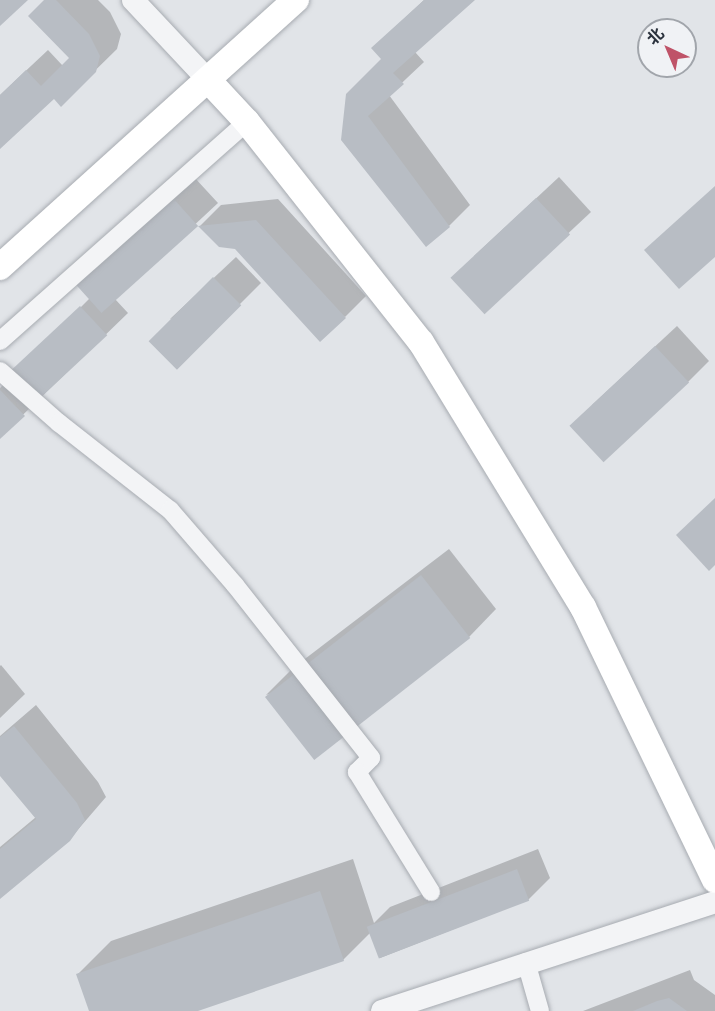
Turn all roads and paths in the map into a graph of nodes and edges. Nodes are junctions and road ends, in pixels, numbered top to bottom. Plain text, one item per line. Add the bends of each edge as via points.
1 (133, 0) edge
2 (296, 0) edge
3 (208, 80) junction
4 (247, 122) junction
5 (0, 267) edge
6 (0, 341) edge
7 (0, 371) edge
8 (715, 880) edge
9 (431, 892) dead end
10 (715, 902) edge
11 (526, 962) junction
12 (382, 1011) edge
13 (540, 1011) edge

1 - 3 street
2 - 3 main road
3 - 4 main road
3 - 5 main road
4 - 6 street
4 - 8 main road via 434,362 583,607
7 - 9 street via 170,510 235,585 371,758 357,772
10 - 11 street
11 - 12 street
11 - 13 street

